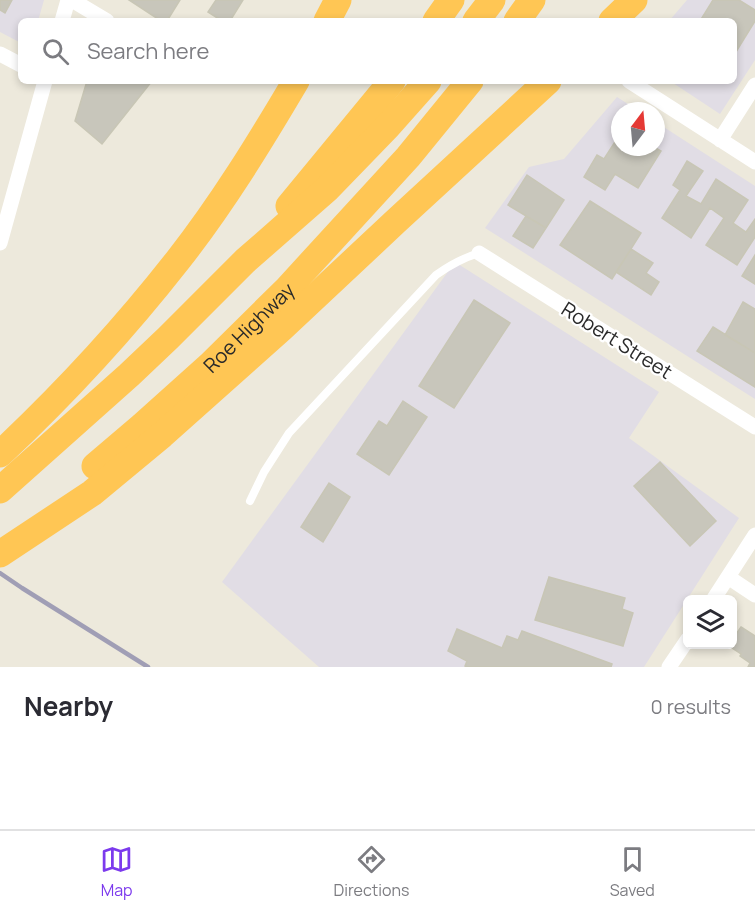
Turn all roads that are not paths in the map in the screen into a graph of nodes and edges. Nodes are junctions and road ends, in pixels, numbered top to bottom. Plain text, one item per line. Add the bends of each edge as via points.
1 (70, 0) edge
2 (338, 0) edge
3 (451, 0) edge
4 (492, 0) edge
5 (532, 0) edge
6 (619, 0) edge
7 (634, 0) edge
8 (63, 18) edge
9 (102, 18) edge
10 (329, 18) edge
11 (438, 18) edge
12 (478, 18) edge
13 (519, 18) edge
14 (603, 18) edge
15 (615, 18) edge
16 (0, 54) edge
17 (18, 63) edge
18 (44, 84) edge
19 (294, 84) edge
20 (390, 84) edge
21 (425, 84) edge
22 (468, 84) edge
23 (634, 84) edge
24 (543, 85) edge
25 (755, 85) edge
26 (720, 140) junction
27 (755, 162) edge
28 (0, 241) edge
29 (479, 253) joint
30 (245, 261) junction
31 (755, 427) edge
32 (6, 449) edge
33 (83, 488) junction
34 (0, 490) edge
35 (250, 501) dead end
36 (755, 535) edge
37 (0, 546) edge
38 (0, 554) edge
39 (728, 577) junction
40 (716, 595) edge
41 (755, 595) edge
42 (683, 645) edge
43 (669, 667) edge

1 - 8 street
1 - 9 street
2 - 10 highway
3 - 11 highway
4 - 12 highway
5 - 13 highway
6 - 14 highway
7 - 15 highway
16 - 17 street
18 - 28 street
19 - 32 highway via 179,259 104,349
20 - 30 highway
21 - 30 highway via 327,189
22 - 33 highway, Roe Highway via 408,157 287,289 142,426
23 - 26 street
24 - 33 highway via 162,435
25 - 26 street
26 - 27 street
29 - 31 street, Robert Street
29 - 35 lane via 436,275 345,372 290,433
30 - 34 highway via 168,338
33 - 37 highway, Roe Highway
33 - 38 highway
36 - 39 street
39 - 40 street
39 - 41 street
42 - 43 street

